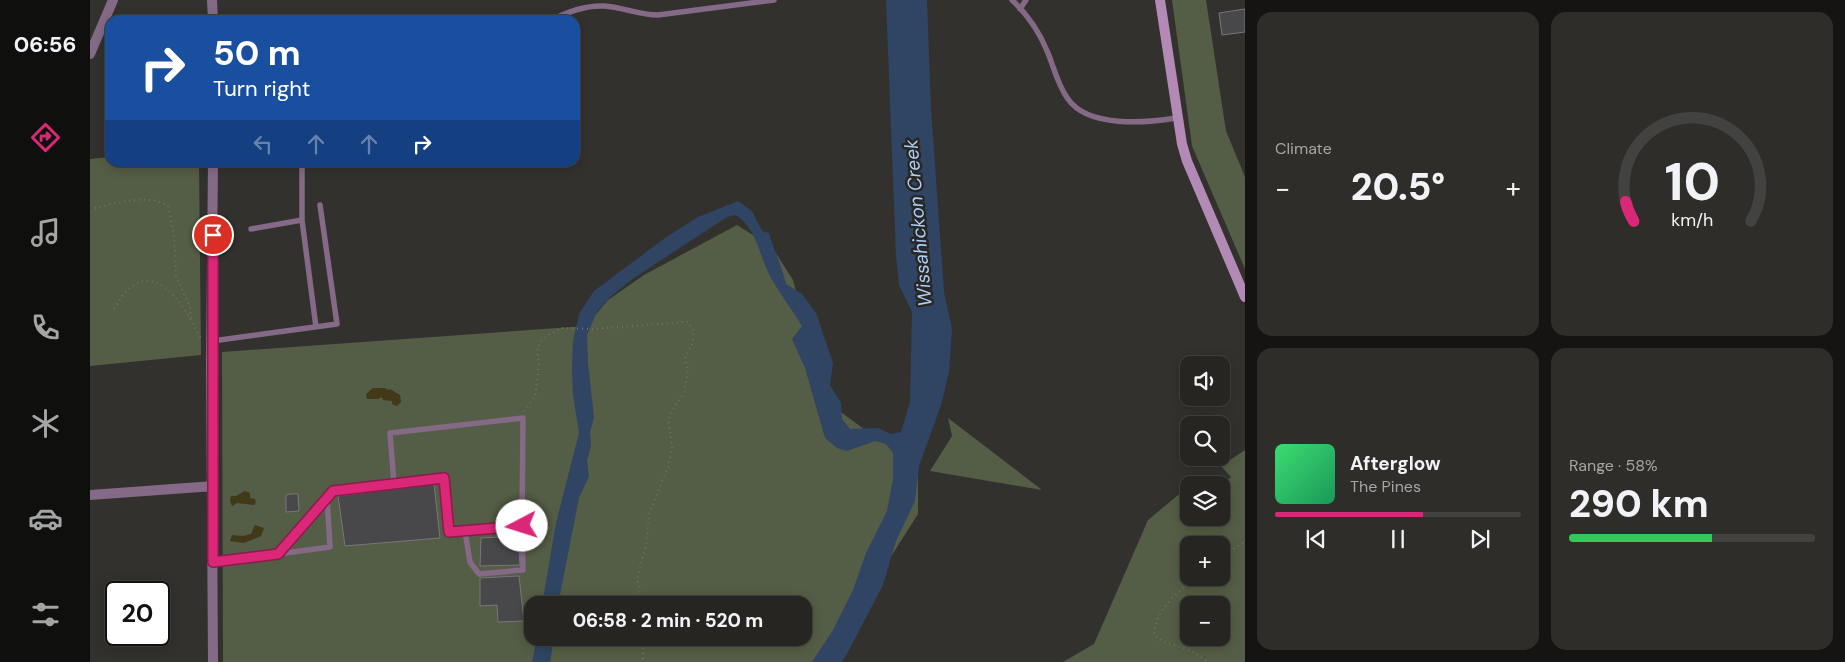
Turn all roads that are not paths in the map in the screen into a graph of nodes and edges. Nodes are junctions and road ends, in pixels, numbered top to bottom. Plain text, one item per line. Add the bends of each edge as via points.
1 (113, 0) edge
2 (212, 0) edge
3 (774, 0) edge
4 (1012, 0) edge
5 (1026, 0) edge
6 (1160, 0) edge
7 (1020, 9) junction
8 (106, 15) edge
9 (213, 15) edge
10 (562, 15) edge
11 (105, 17) edge
12 (92, 45) edge
13 (90, 54) edge
14 (1176, 118) junction
15 (213, 167) edge
16 (302, 167) edge
17 (320, 205) dead end
18 (302, 220) junction
19 (252, 229) dead end
20 (1245, 297) edge
21 (316, 327) junction
22 (212, 341) junction
23 (394, 484) junction
24 (214, 486) junction
25 (90, 495) edge
26 (327, 498) junction
27 (522, 526) junction
28 (465, 531) junction
29 (278, 554) junction
30 (213, 562) junction
31 (213, 662) edge

1 - 8 street
2 - 9 street
3 - 10 lane via 658,15 595,6
4 - 7 lane
5 - 7 lane
6 - 14 main road
7 - 14 lane via 1041,36 1066,98 1078,109 1101,118 1135,122
11 - 12 street
12 - 13 street
14 - 20 main road via 1187,161
15 - 22 street
16 - 18 lane
17 - 21 lane via 337,324
18 - 19 lane
18 - 21 lane
21 - 22 lane
22 - 24 street
23 - 26 lane via 333,491
23 - 27 lane via 390,433 523,418
23 - 28 lane via 444,478 449,532
24 - 25 street
24 - 30 street
26 - 29 lane
26 - 29 lane via 330,548
27 - 28 lane
27 - 28 lane via 524,570 479,574 470,562
29 - 30 lane
30 - 31 street

